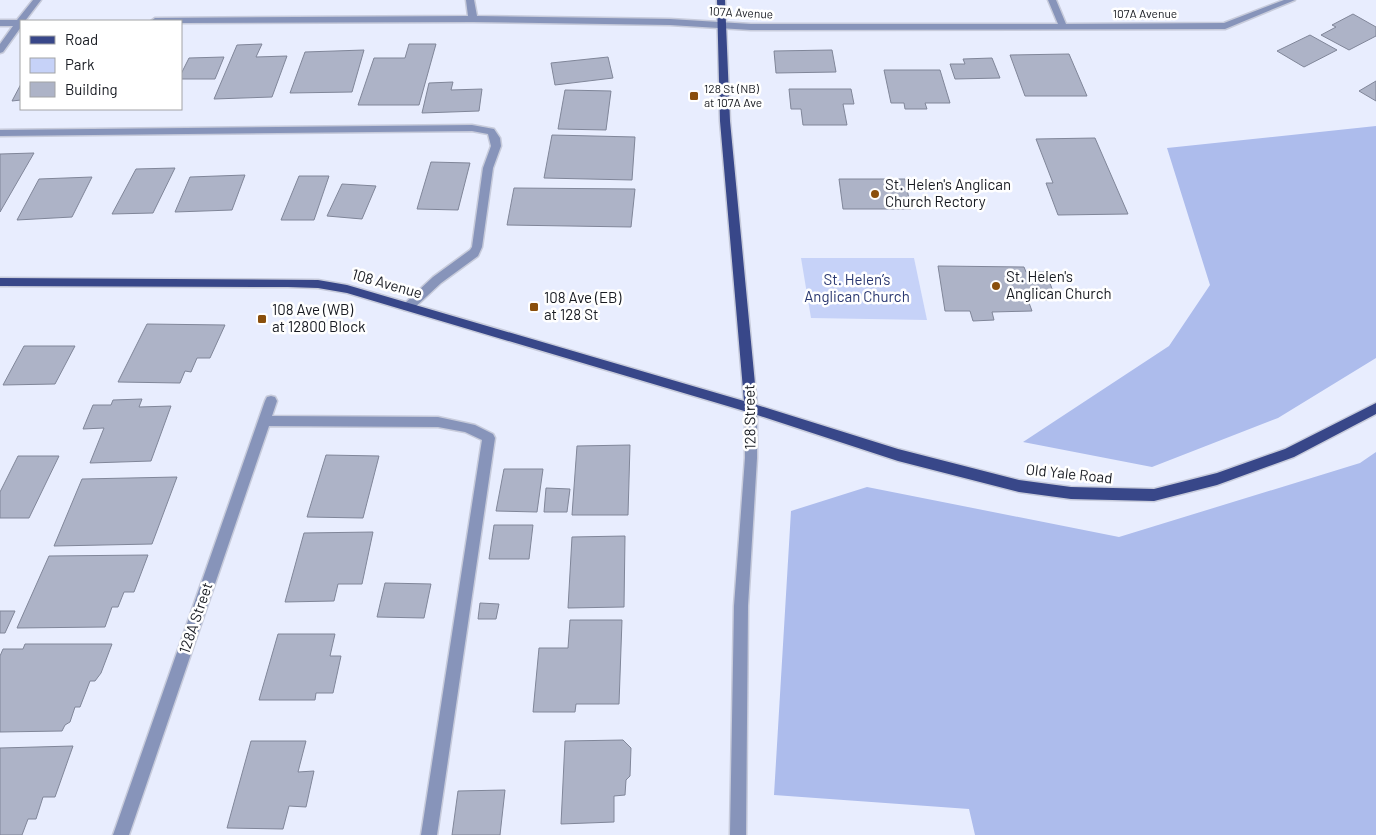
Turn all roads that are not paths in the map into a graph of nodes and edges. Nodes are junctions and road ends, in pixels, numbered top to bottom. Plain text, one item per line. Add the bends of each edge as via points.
1 (37, 0) edge
2 (470, 0) edge
3 (721, 0) edge
4 (1052, 0) edge
5 (1291, 0) edge
6 (473, 19) junction
7 (22, 20) edge
8 (182, 21) edge
9 (20, 22) edge
10 (0, 23) edge
11 (20, 23) edge
12 (722, 25) junction
13 (1063, 26) junction
14 (0, 50) edge
15 (0, 133) edge
16 (0, 282) edge
17 (408, 307) junction
18 (271, 401) dead end
19 (751, 408) junction
20 (1376, 408) edge
21 (264, 421) junction
22 (121, 835) edge
23 (429, 835) edge
24 (738, 835) edge

1 - 7 street
2 - 6 street
3 - 12 main road, 128 Street
4 - 13 street
5 - 13 street, 107A Avenue via 1225,26
6 - 8 street, 107A Avenue
6 - 12 street, 107A Avenue
9 - 10 street
11 - 14 street
12 - 13 street, 107A Avenue
12 - 19 main road, 128 Street via 725,120
15 - 17 street via 472,128 490,131 496,146 488,168 477,248 474,254 437,280
16 - 17 main road, 108 Avenue via 318,284 366,293
17 - 19 main road, 108 Avenue
18 - 21 street, 128A Street
19 - 20 main road, Old Yale Road via 966,474 1019,486 1120,496 1154,495 1217,479 1289,453
19 - 24 street, 128 Street via 751,458 741,606
21 - 22 street, 128A Street
21 - 23 street via 438,422 478,430 488,438

